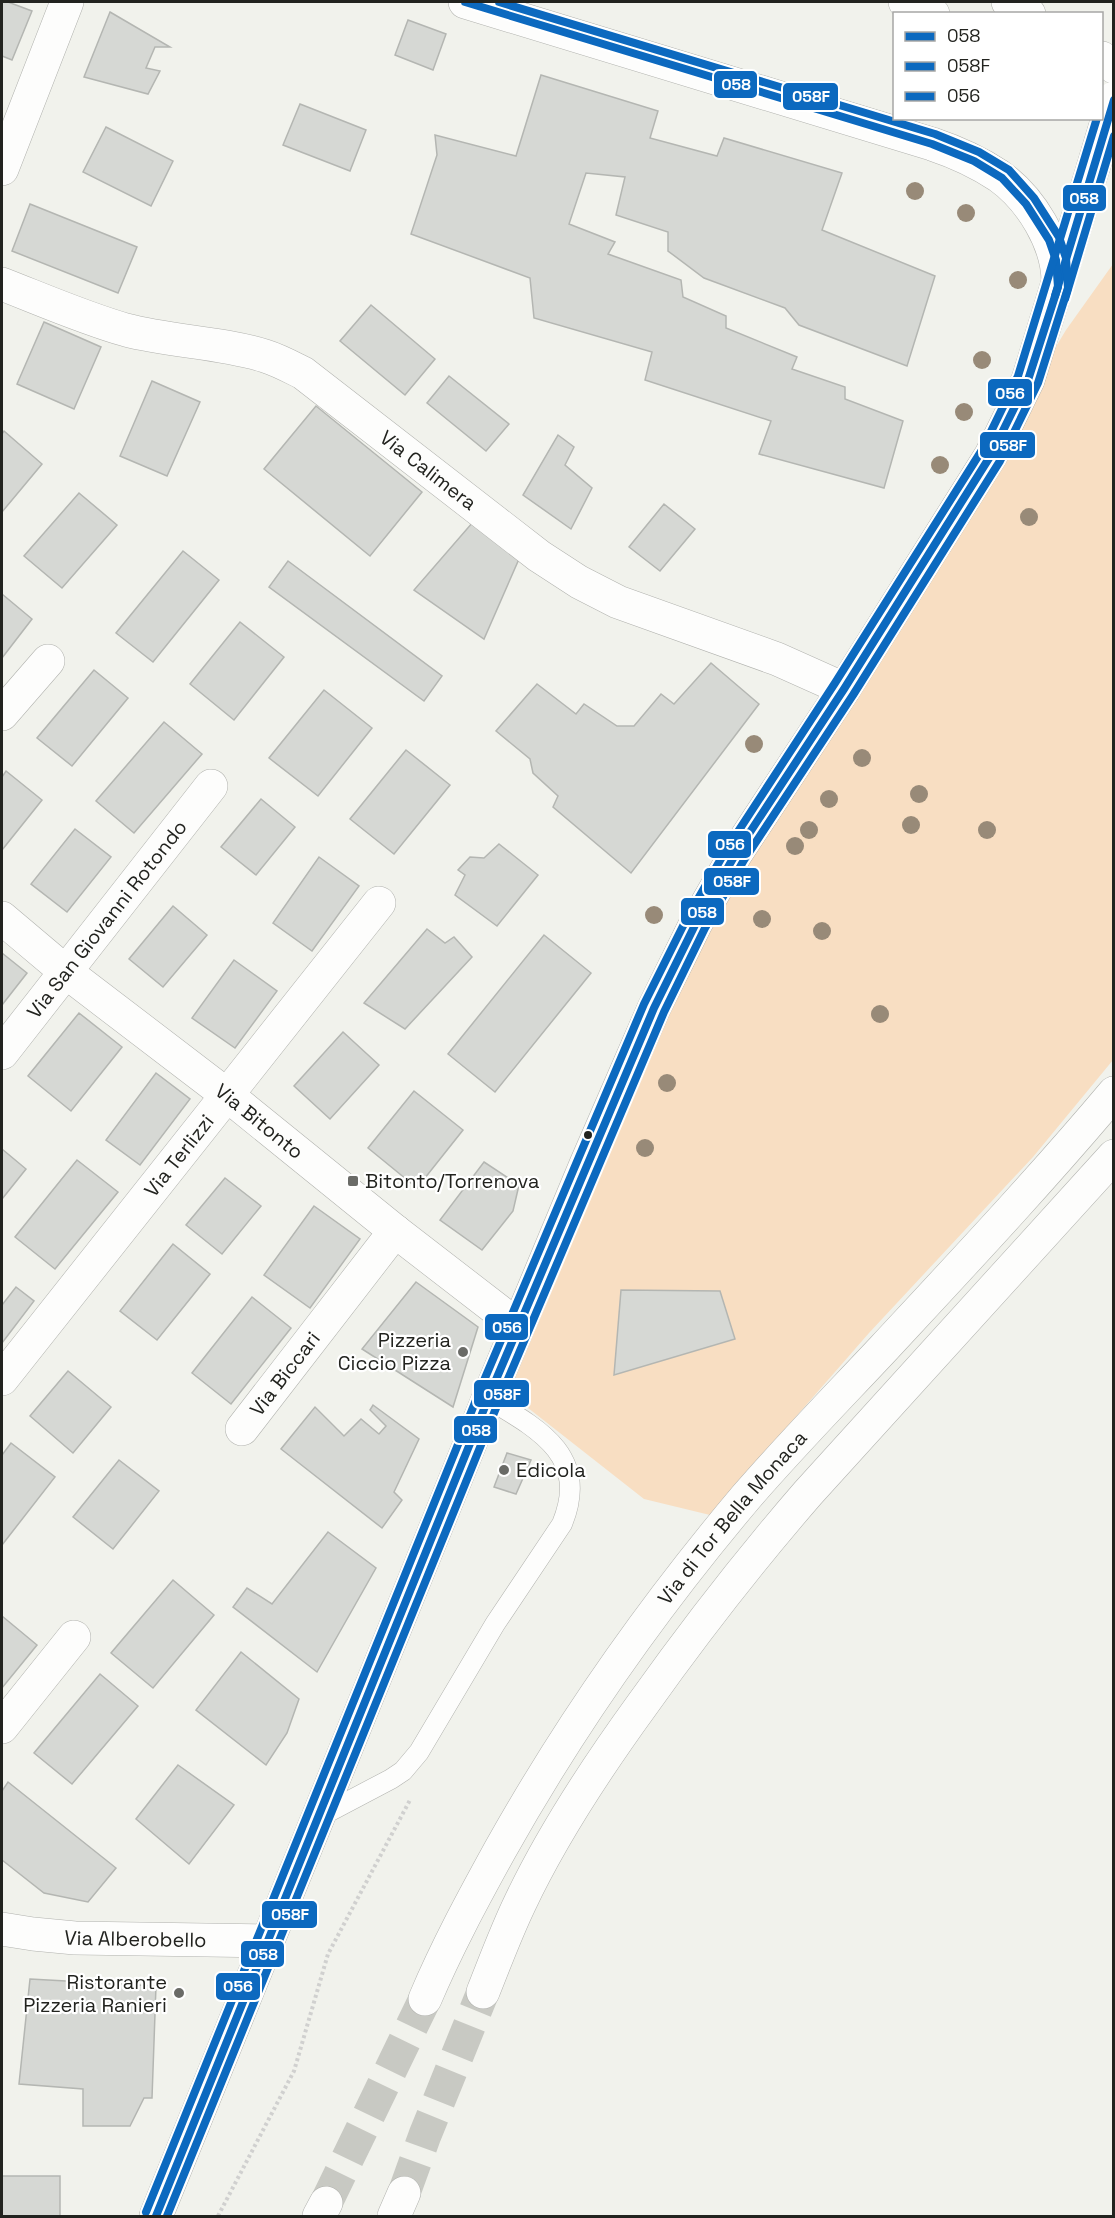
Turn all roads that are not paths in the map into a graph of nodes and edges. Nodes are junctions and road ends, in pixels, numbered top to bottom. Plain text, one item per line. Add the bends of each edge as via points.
1 (67, 2) edge
2 (465, 2) edge
3 (905, 2) edge
4 (1008, 2) edge
5 (928, 12) edge
6 (1026, 12) edge
7 (1113, 98) edge
8 (2, 169) edge
9 (2, 284) edge
10 (1058, 287) junction
11 (48, 661) dead end
12 (844, 688) junction
13 (2, 714) edge
14 (211, 786) dead end
15 (379, 903) dead end
16 (2, 918) edge
17 (66, 972) junction
18 (2, 1053) edge
19 (1113, 1093) edge
20 (227, 1095) junction
21 (1113, 1156) edge
22 (395, 1231) junction
23 (518, 1326) junction
24 (2, 1379) edge
25 (488, 1399) junction
26 (242, 1429) dead end
27 (74, 1637) dead end
28 (2, 1727) edge
29 (317, 1818) junction
30 (2, 1929) edge
31 (268, 1941) junction
32 (483, 1992) tunnel mouth
33 (425, 1999) tunnel mouth
34 (156, 2217) edge

1 - 8 street
2 - 10 street via 921,140 974,161 1002,178 1038,221 1056,260
3 - 5 street
4 - 6 street
7 - 10 street, bridge
9 - 12 street, Via Calimera via 125,329 237,349 287,365 539,556 585,586
10 - 12 street via 1028,380 991,455
11 - 13 street
12 - 23 street via 735,855 683,949 639,1042
14 - 17 street, Via San Giovanni Rotondo
15 - 20 street, Via Terlizzi
16 - 17 street, Via Bitonto
17 - 18 street, Via San Giovanni Rotondo
17 - 20 street, Via Bitonto
19 - 33 street, Via di Tor Bella Monaca via 1073,1142 748,1495 633,1642 531,1794 463,1916
20 - 22 street, Via Bitonto
20 - 24 street, Via Terlizzi
21 - 32 street, Via di Tor Bella Monaca via 808,1493 706,1616 580,1796 521,1901
22 - 23 street, Via Bitonto
22 - 26 street, Via Biccari
23 - 25 street
25 - 29 street
25 - 29 lane via 537,1430 558,1451 568,1473 571,1499 562,1524 495,1624 419,1752 403,1771
27 - 28 street
29 - 31 street
30 - 31 street, Via Alberobello via 75,1938
31 - 34 street

